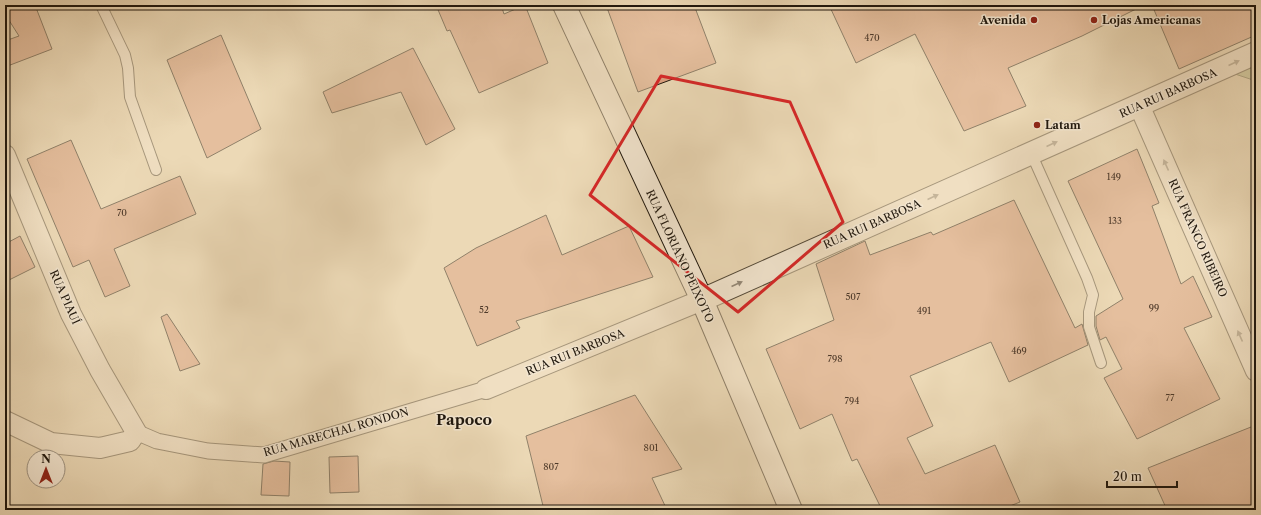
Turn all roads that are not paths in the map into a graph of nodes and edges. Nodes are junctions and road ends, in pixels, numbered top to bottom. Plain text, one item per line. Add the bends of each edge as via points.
1 (101, 5) edge
2 (564, 5) edge
3 (1256, 53) edge
4 (1139, 105) junction
5 (1031, 153) junction
6 (5, 155) edge
7 (156, 170) dead end
8 (702, 300) junction
9 (1101, 363) dead end
10 (1256, 371) edge
11 (486, 389) joint
12 (5, 421) edge
13 (136, 432) junction
14 (790, 510) edge

1 - 7 lane via 125,55 130,97
2 - 8 street, RUA FLORIANO PEIXOTO
4 -> 3 street, RUA RUI BARBOSA
5 -> 4 street, RUA RUI BARBOSA
10 -> 4 street, RUA FRANCO RIBEIRO
8 -> 5 street, RUA RUI BARBOSA
5 - 9 lane via 1088,278 1093,295 1089,327
6 - 13 street, RUA PIAUÍ via 71,314
8 - 11 street, RUA RUI BARBOSA
8 - 14 street, RUA FLORIANO PEIXOTO
11 - 13 street, RUA MARECHAL RONDON via 264,455 208,451 157,441
12 - 13 street via 51,443 100,448 130,441

